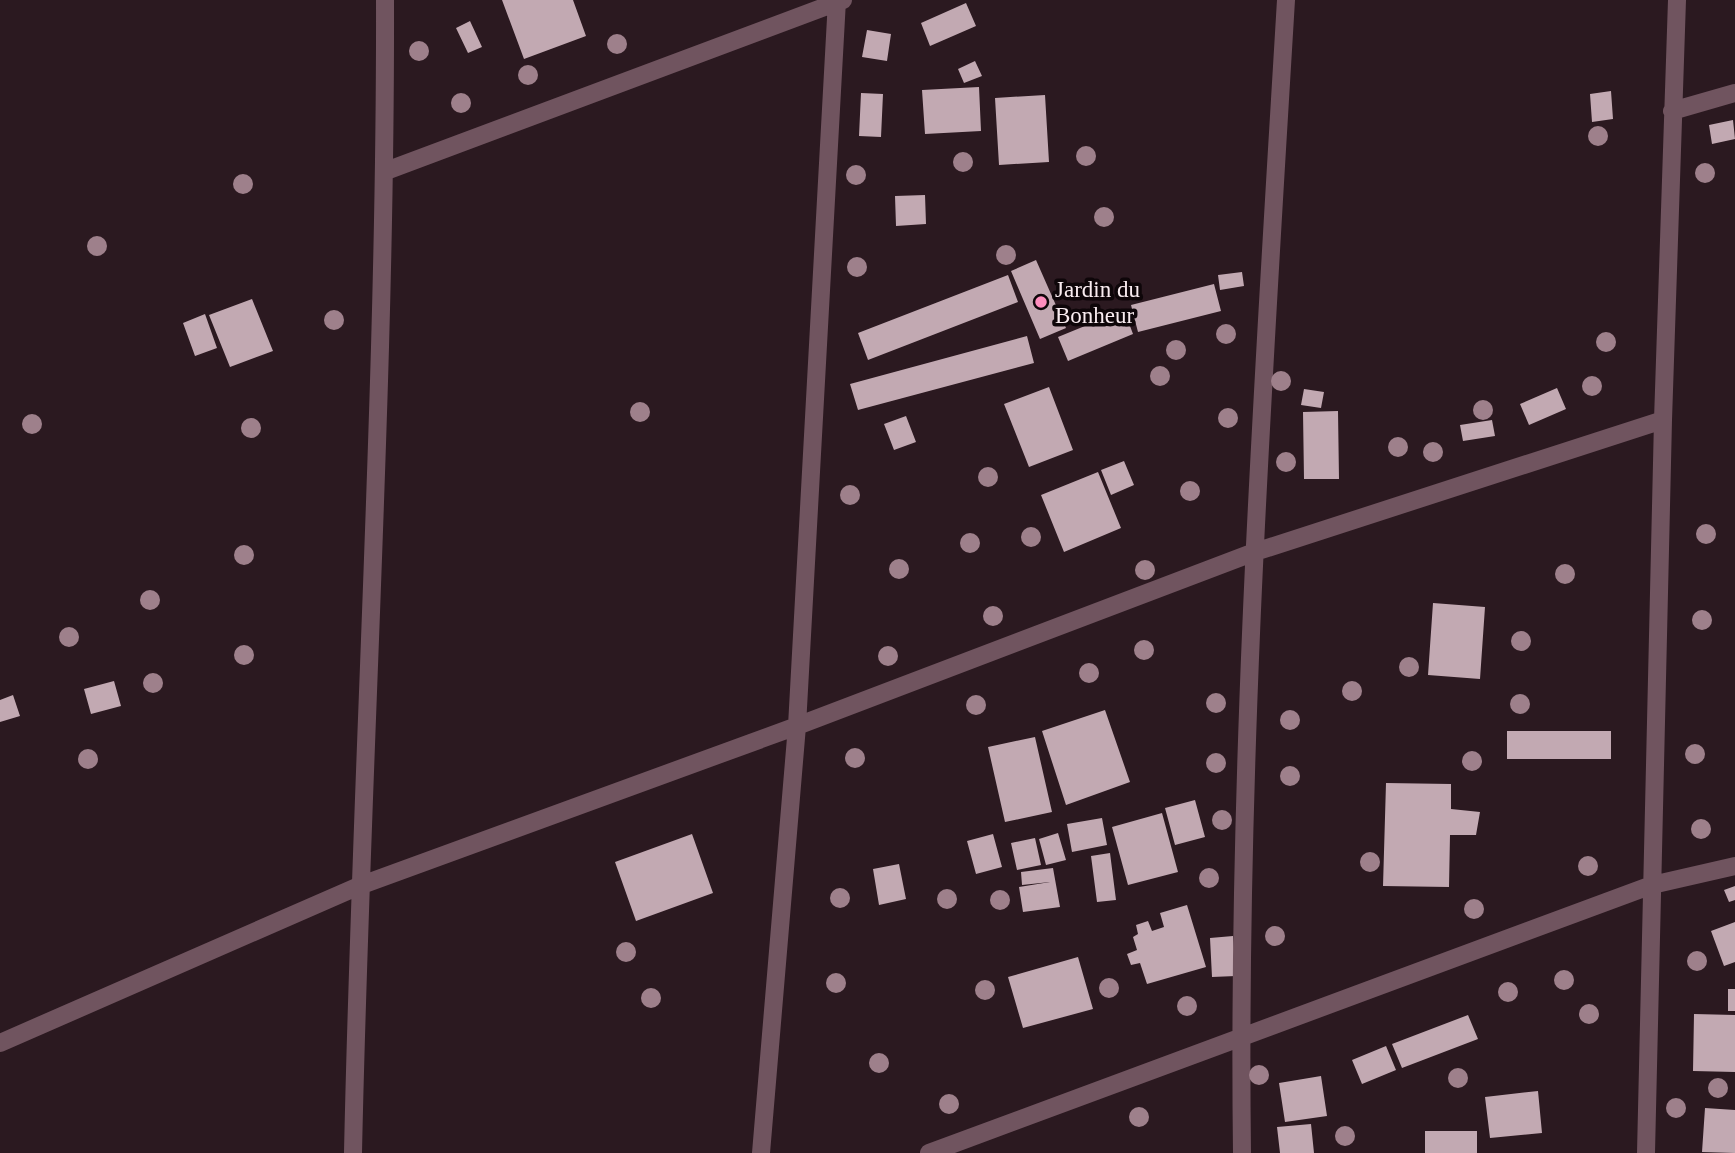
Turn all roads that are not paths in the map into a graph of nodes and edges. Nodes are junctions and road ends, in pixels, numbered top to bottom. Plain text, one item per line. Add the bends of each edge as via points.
1 (385, 0) edge
2 (1286, 0) edge
3 (1677, 0) edge
4 (839, 1) edge
5 (1735, 93) edge
6 (1672, 111) junction
7 (386, 172) junction
8 (1663, 420) junction
9 (1252, 553) junction
10 (797, 726) junction
11 (1735, 866) edge
12 (1652, 885) junction
13 (359, 886) junction
14 (1240, 1037) junction
15 (0, 1043) edge
16 (353, 1153) edge
17 (761, 1153) edge
18 (929, 1153) edge
19 (1242, 1153) edge
20 (1646, 1153) edge

1 - 7 street
2 - 9 street
3 - 6 street
4 - 7 street
4 - 10 street
5 - 6 street
6 - 8 street
7 - 13 street
8 - 9 street
8 - 12 street
9 - 10 street
9 - 14 street
10 - 13 street
10 - 17 street
11 - 12 street
12 - 14 street
12 - 20 street
13 - 15 street
13 - 16 street
14 - 18 street
14 - 19 street

